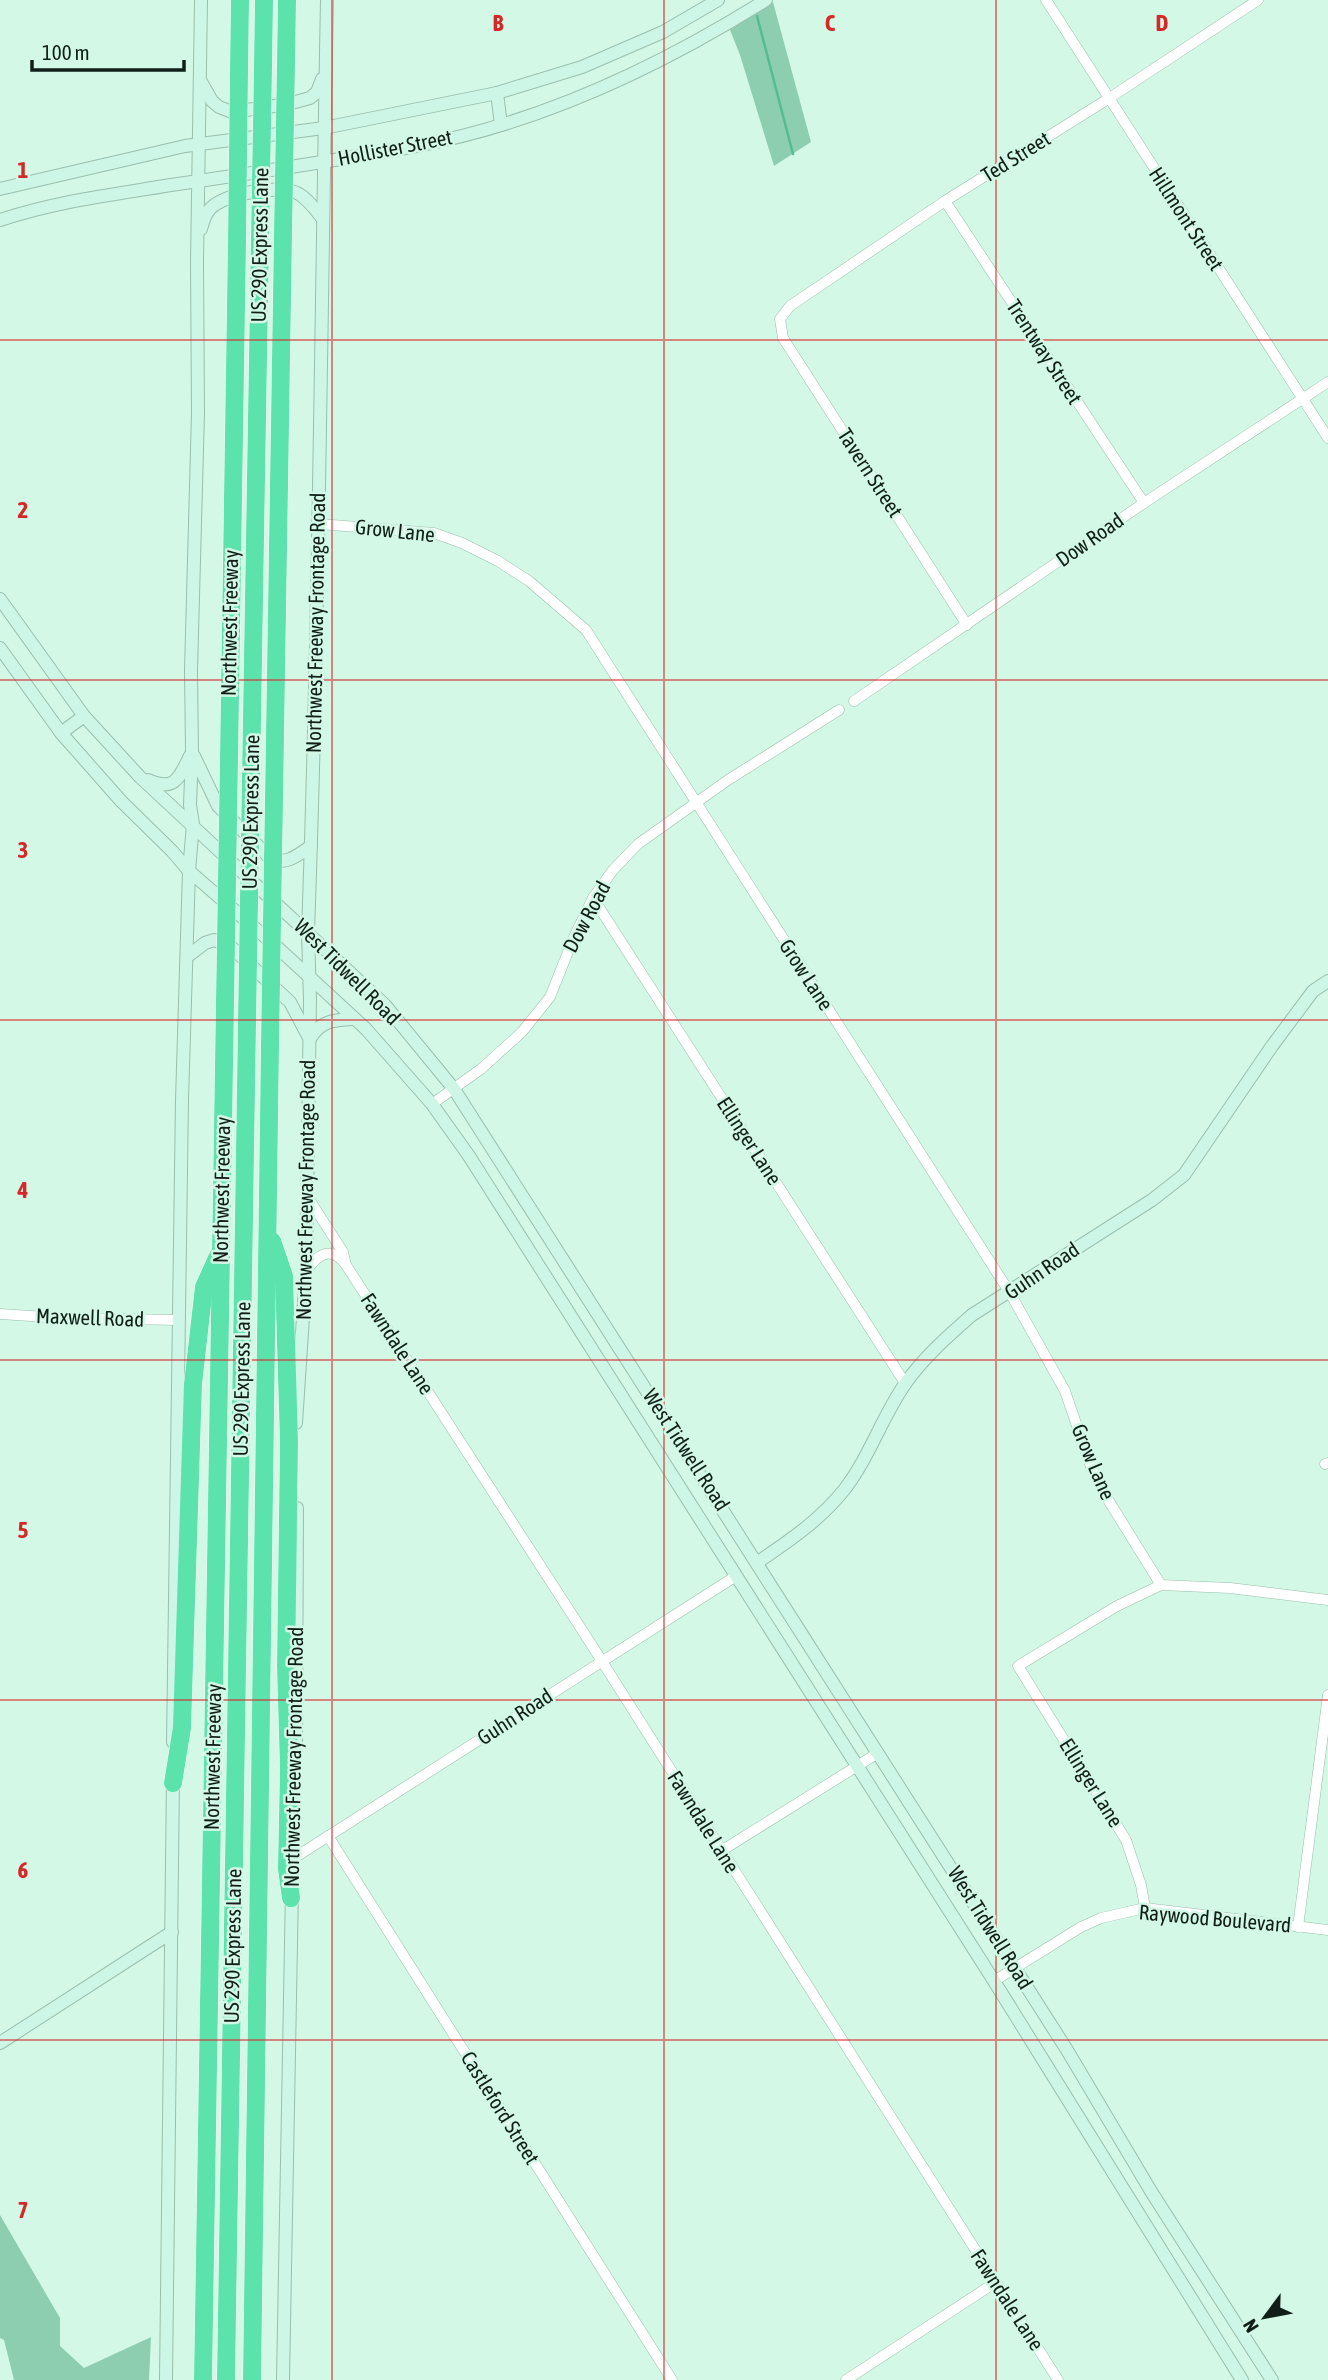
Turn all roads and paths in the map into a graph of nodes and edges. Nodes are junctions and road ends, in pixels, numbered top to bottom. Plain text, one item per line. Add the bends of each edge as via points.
1 (201, 0) edge
2 (240, 0) edge
3 (264, 0) edge
4 (287, 0) edge
5 (327, 0) edge
6 (718, 0) edge
7 (766, 0) edge
8 (1045, 0) edge
9 (1258, 0) edge
10 (325, 72) junction
11 (200, 79) junction
12 (497, 93) junction
13 (1108, 99) junction
14 (501, 125) junction
15 (324, 128) junction
16 (198, 144) junction
17 (323, 161) junction
18 (198, 181) junction
19 (0, 189) edge
20 (946, 201) junction
21 (322, 218) junction
22 (0, 220) edge
23 (198, 239) junction
24 (780, 319) joint
25 (1328, 382) edge
26 (1304, 399) junction
27 (1328, 438) edge
28 (1144, 503) junction
29 (319, 524) junction
30 (0, 598) edge
31 (967, 625) junction
32 (0, 648) edge
33 (854, 701) dead end
34 (839, 710) dead end
35 (83, 716) junction
36 (61, 733) junction
37 (192, 753) junction
38 (140, 777) junction
39 (695, 803) junction
40 (192, 824) junction
41 (311, 846) junction
42 (188, 871) junction
43 (593, 898) junction
44 (308, 932) junction
45 (188, 956) junction
46 (309, 977) junction
47 (1328, 981) edge
48 (355, 1019) junction
49 (310, 1039) junction
50 (454, 1089) junction
51 (432, 1104) junction
52 (307, 1196) junction
53 (267, 1228) junction
54 (554, 1244) junction
55 (220, 1250) junction
56 (532, 1256) junction
57 (346, 1265) junction
58 (306, 1272) junction
59 (1010, 1293) junction
60 (0, 1314) edge
61 (180, 1320) junction
62 (905, 1383) junction
63 (656, 1404) junction
64 (635, 1418) junction
65 (758, 1562) junction
66 (736, 1576) junction
67 (1160, 1585) junction
68 (1328, 1600) edge
69 (602, 1661) junction
70 (1328, 1695) edge
71 (878, 1753) junction
72 (857, 1766) junction
73 (173, 1783) junction
74 (328, 1836) junction
75 (721, 1851) junction
76 (294, 1858) junction
77 (948, 1861) junction
78 (927, 1875) junction
79 (291, 1898) junction
80 (1144, 1908) junction
81 (1298, 1927) junction
82 (1328, 1930) edge
83 (172, 1932) junction
84 (1014, 1967) junction
85 (994, 1981) junction
86 (0, 2043) edge
87 (1101, 2106) junction
88 (1078, 2119) junction
89 (1183, 2241) junction
90 (1163, 2254) junction
91 (996, 2283) junction
92 (1266, 2377) edge
93 (166, 2380) edge
94 (203, 2380) edge
95 (226, 2380) edge
96 (252, 2380) edge
97 (283, 2380) edge
98 (672, 2380) edge
99 (846, 2380) edge
100 (1058, 2380) edge
101 (1242, 2380) edge

1 - 11 main road
2 - 55 highway, Northwest Freeway, bridge
3 - 95 highway, US 290 Express Lane, bridge
4 - 53 highway, bridge
5 - 10 main road, Northwest Freeway Frontage Road
6 - 12 main road, Hollister Street via 663,32 582,67
7 - 14 main road, Hollister Street via 674,55 581,97
8 - 13 street, Hillmont Street
9 - 13 street, Ted Street
10 - 11 main road via 310,98 232,112 212,102
10 - 15 main road, Northwest Freeway Frontage Road
11 - 16 main road
12 - 14 main road
12 - 15 main road, Hollister Street
13 - 20 street, Ted Street
13 - 26 street, Hillmont Street
14 - 17 main road, Hollister Street via 418,146
15 - 16 main road, Hollister Street
15 - 17 main road, Northwest Freeway Frontage Road
16 - 18 main road
16 - 19 main road, Hollister Street
17 - 18 main road, Hollister Street
17 - 21 main road, Northwest Freeway Frontage Road
18 - 22 main road, Hollister Street via 70,200
18 - 23 main road
20 - 24 street, Ted Street via 790,306
20 - 28 street, Trentway Street
21 - 23 main road via 308,201 284,188 230,196 207,211
21 - 29 main road, Northwest Freeway Frontage Road
23 - 37 main road
24 - 31 street, Tavern Street via 783,338
25 - 26 street, Dow Road
26 - 27 street, Hillmont Street
26 - 28 street, Dow Road
28 - 31 street, Dow Road
29 - 39 street, Grow Lane via 434,533 498,561 530,581 586,630
29 - 41 main road, Northwest Freeway Frontage Road
30 - 35 main road, West Tidwell Road
31 - 33 street, Dow Road
32 - 36 main road, West Tidwell Road
34 - 39 street, Dow Road
35 - 36 main road
35 - 38 main road, West Tidwell Road
36 - 42 main road, West Tidwell Road
37 - 38 main road via 172,783 160,786
37 - 40 main road
37 - 41 main road via 218,806 270,858 285,862
38 - 40 main road, West Tidwell Road
39 - 43 street, Dow Road via 638,845
39 - 59 street, Grow Lane
40 - 42 main road
40 - 44 main road, West Tidwell Road
41 - 44 main road, Northwest Freeway Frontage Road
42 - 45 main road
42 - 46 main road, West Tidwell Road
43 - 50 street, Dow Road via 550,997 522,1032
43 - 62 street, Ellinger Lane
44 - 46 main road, Northwest Freeway Frontage Road
44 - 50 main road, West Tidwell Road via 385,1004
45 - 49 main road via 214,940 229,945 290,1002
45 - 61 main road
46 - 48 main road, West Tidwell Road
46 - 49 main road, Northwest Freeway Frontage Road
47 - 59 main road, Guhn Road via 1313,991 1272,1046 1184,1175
48 - 49 main road via 334,1020 315,1029
48 - 51 main road, West Tidwell Road
49 - 52 main road, Northwest Freeway Frontage Road
50 - 51 street, Dow Road
50 - 54 main road, West Tidwell Road
51 - 56 main road, West Tidwell Road
52 - 57 street, Fawndale Lane via 343,1252
52 - 58 main road, Northwest Freeway Frontage Road
53 - 79 highway via 284,1276 289,1442 287,1869
53 - 96 highway
54 - 56 main road
54 - 63 main road, West Tidwell Road
55 - 73 highway via 204,1287 193,1384 183,1728
55 - 94 highway, Northwest Freeway
56 - 64 main road, West Tidwell Road
57 - 58 street via 332,1254 323,1254
57 - 69 street, Fawndale Lane
58 - 76 main road, Northwest Freeway Frontage Road via 296,1422
59 - 62 main road, Guhn Road via 952,1332
59 - 67 street, Grow Lane via 1065,1391 1091,1467
60 - 61 street, Maxwell Road
61 - 73 main road
62 - 65 main road, Guhn Road via 846,1488 827,1510
63 - 64 main road
63 - 65 main road, West Tidwell Road
64 - 66 main road, West Tidwell Road
65 - 71 main road, West Tidwell Road
66 - 69 street, Guhn Road
66 - 72 main road, West Tidwell Road
67 - 68 street
67 - 80 street, Ellinger Lane via 1018,1666 1126,1840
69 - 74 street, Guhn Road
69 - 75 street, Fawndale Lane
70 - 81 street
71 - 72 street
71 - 77 main road, West Tidwell Road
72 - 75 street
72 - 78 main road, West Tidwell Road
73 - 83 main road
74 - 76 street, Guhn Road
74 - 98 street, Castleford Street
75 - 91 street, Fawndale Lane
76 - 79 main road, Northwest Freeway Frontage Road
77 - 78 main road
77 - 84 main road, West Tidwell Road
78 - 85 main road, West Tidwell Road
79 - 97 main road, Northwest Freeway Frontage Road
80 - 81 street, Raywood Boulevard
80 - 84 street, Raywood Boulevard via 1081,1927
81 - 82 street, Raywood Boulevard
83 - 86 main road
83 - 93 main road
84 - 85 street, Raywood Boulevard
84 - 87 main road, West Tidwell Road
85 - 88 main road, West Tidwell Road
87 - 88 main road
87 - 89 main road, West Tidwell Road
88 - 90 main road, West Tidwell Road
89 - 90 main road
89 - 92 main road, West Tidwell Road
90 - 101 main road, West Tidwell Road
91 - 99 street
91 - 100 street, Fawndale Lane

